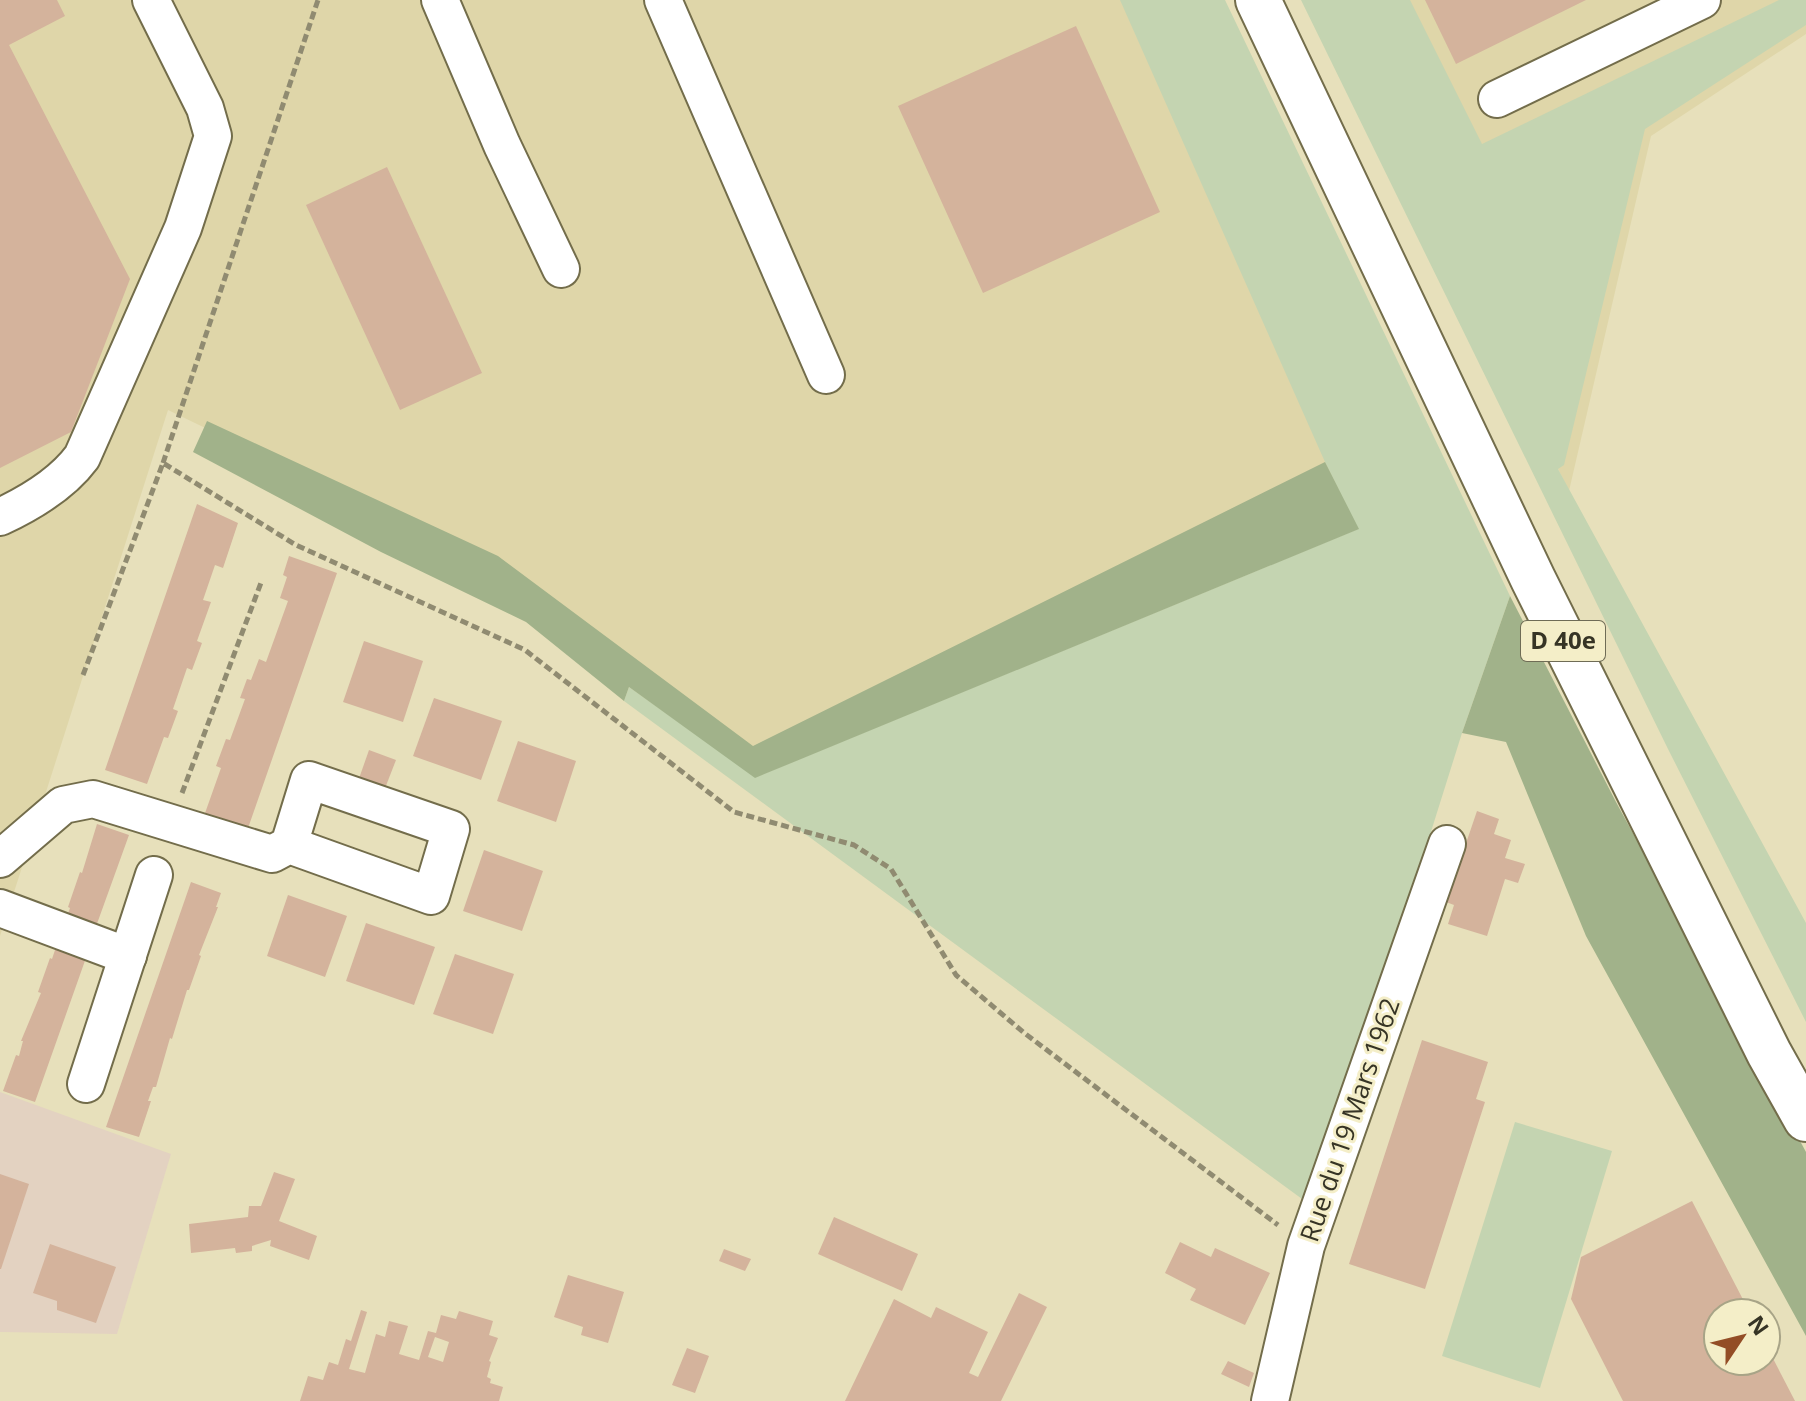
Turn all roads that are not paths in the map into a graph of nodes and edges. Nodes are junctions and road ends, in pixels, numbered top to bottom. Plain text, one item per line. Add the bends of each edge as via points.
1 (151, 0) edge
2 (440, 0) edge
3 (663, 0) edge
4 (1258, 0) edge
5 (1702, 0) edge
6 (1497, 99) dead end
7 (561, 269) dead end
8 (826, 375) dead end
9 (0, 517) edge
10 (1447, 844) dead end
11 (289, 845) dead end
12 (0, 859) edge
13 (154, 875) dead end
14 (0, 908) edge
15 (128, 956) junction
16 (86, 1084) dead end
17 (1806, 1119) edge
18 (1270, 1401) edge

1 - 9 street via 205,108 213,136 183,228 82,457 27,504
2 - 7 street
3 - 8 street
4 - 17 main road, D 40e via 1533,579
5 - 6 street
10 - 18 street, Rue du 19 Mars 1962 via 1306,1246
11 - 12 street via 272,854 93,799 63,805
13 - 15 street
14 - 15 street
15 - 16 street

